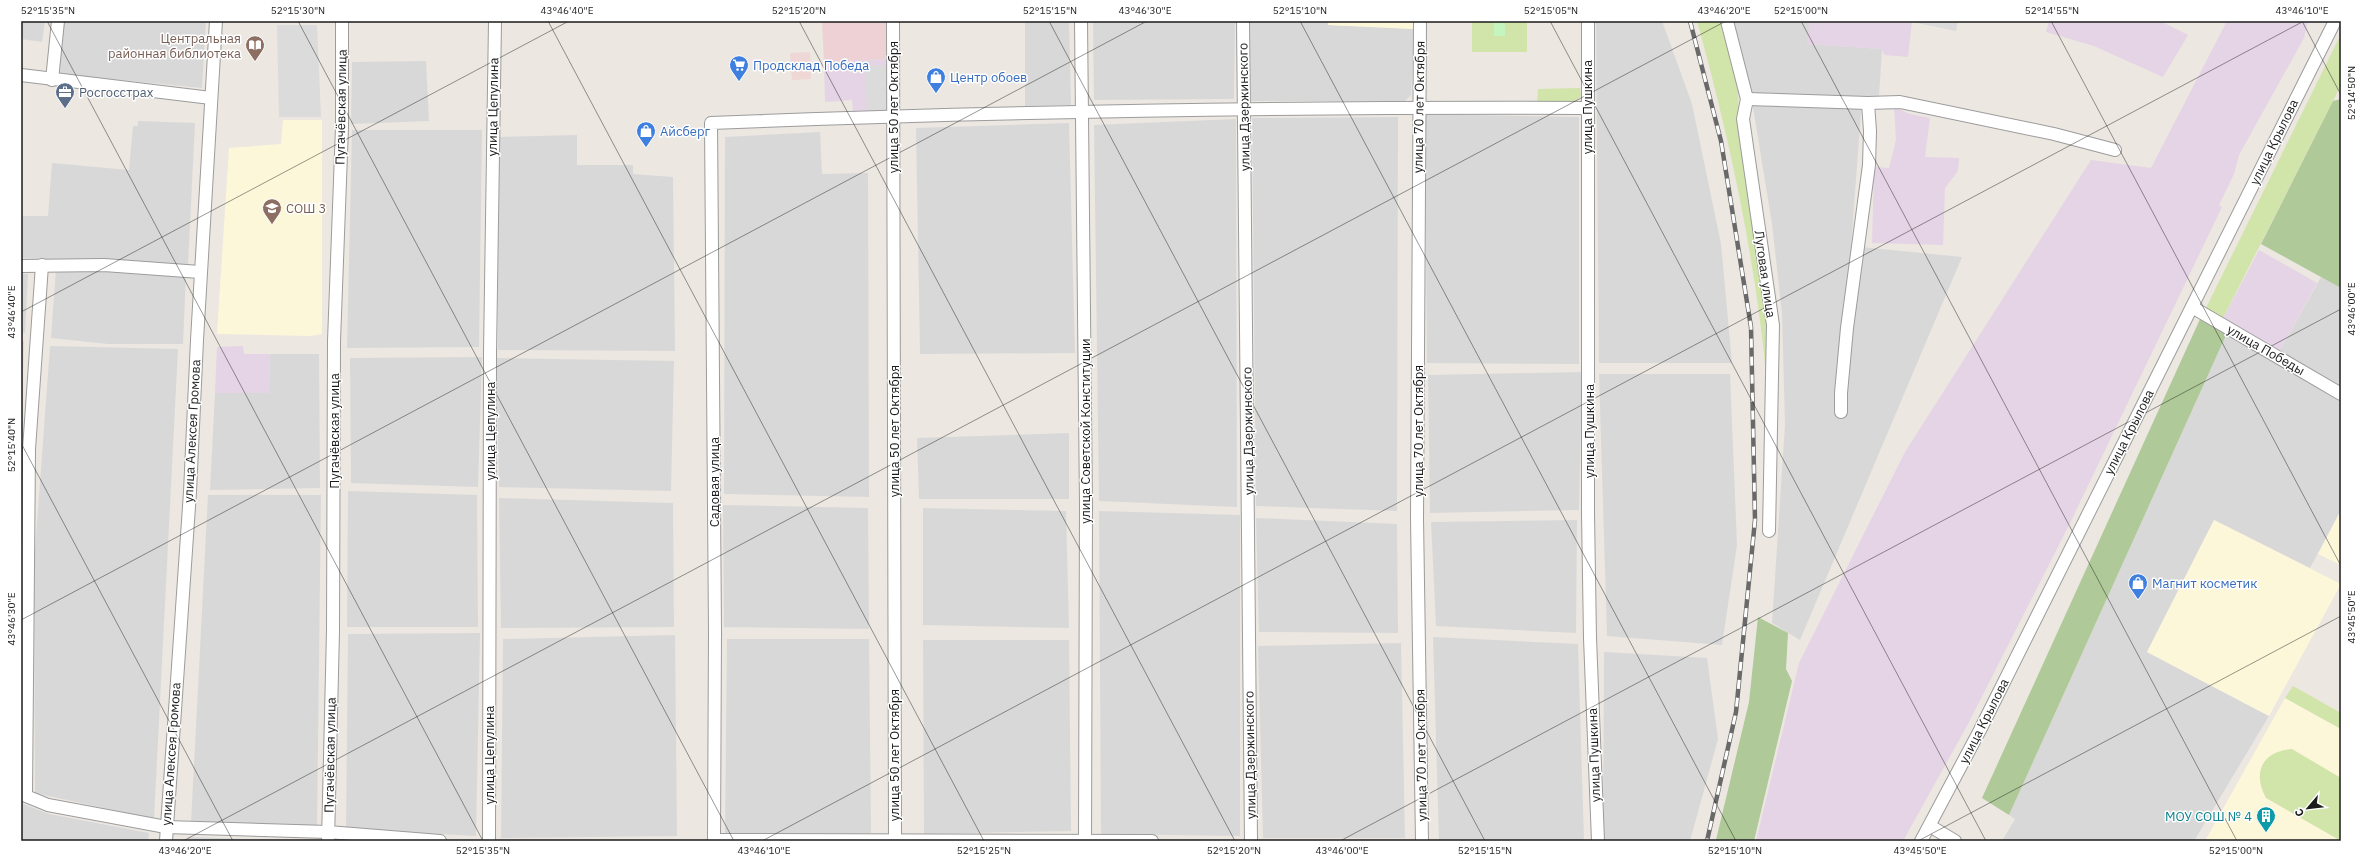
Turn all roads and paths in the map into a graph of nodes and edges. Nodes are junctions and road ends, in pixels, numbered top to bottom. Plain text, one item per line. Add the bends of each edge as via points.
1 (58, 21) edge
2 (216, 21) edge
3 (342, 21) edge
4 (495, 21) edge
5 (893, 21) edge
6 (1081, 21) edge
7 (1243, 21) edge
8 (1420, 21) edge
9 (1588, 21) edge
10 (1727, 21) edge
11 (2335, 21) edge
12 (21, 75) edge
13 (52, 80) junction
14 (211, 98) junction
15 (1747, 99) junction
16 (1868, 103) junction
17 (1418, 108) junction
18 (1587, 108) junction
19 (1244, 109) junction
20 (1082, 112) junction
21 (893, 116) junction
22 (2115, 150) dead end
23 (42, 265) junction
24 (21, 266) edge
25 (200, 272) junction
26 (2192, 307) junction
27 (2341, 394) edge
28 (1841, 412) dead end
29 (1769, 531) dead end
30 (23, 795) edge
31 (1930, 826) junction
32 (166, 827) junction
33 (328, 836) edge
34 (714, 840) edge
35 (1085, 840) edge
36 (166, 841) edge
37 (440, 841) edge
38 (489, 841) edge
39 (895, 841) edge
40 (1152, 841) edge
41 (1251, 841) edge
42 (1422, 841) edge
43 (1598, 841) edge
44 (1921, 841) edge
45 (1955, 841) edge

1 - 13 street
2 - 14 street, улица Алексея Громова
3 - 33 street, Пугачёвская улица via 342,127 334,341 333,631
4 - 38 street, улица Цепулина via 490,354
5 - 21 street, улица 50 лет Октября
6 - 20 street, улица Советской Конституции
7 - 19 street, улица Дзержинского
8 - 17 street, улица 70 лет Октября
9 - 18 street, улица Пушкина
10 - 15 street, Луговая улица
11 - 26 street, улица Крылова
12 - 13 street
13 - 14 street
14 - 25 street, улица Алексея Громова
15 - 16 street
15 - 29 street, Луговая улица via 1743,119 1773,325
16 - 22 street via 1900,102 2054,134
16 - 28 street via 1869,165 1848,328
17 - 18 street
17 - 19 street
17 - 42 street, улица 70 лет Октября via 1417,518
18 - 43 street, улица Пушкина via 1590,638
19 - 20 street
19 - 41 street, улица Дзержинского
20 - 21 street
20 - 35 street, улица Советской Конституции via 1086,505
21 - 34 street, Садовая улица via 711,124
21 - 39 street, улица 50 лет Октября
23 - 24 street
23 - 25 street via 104,265
23 - 30 street via 29,449
25 - 32 street, улица Алексея Громова via 190,492
26 - 27 street, улица Победы
26 - 31 street, улица Крылова
30 - 32 street via 48,805
31 - 44 street, улица Крылова
31 - 45 street
32 - 33 street
32 - 36 street, улица Алексея Громова
33 - 37 street
34 - 39 street
35 - 39 street
35 - 40 street

